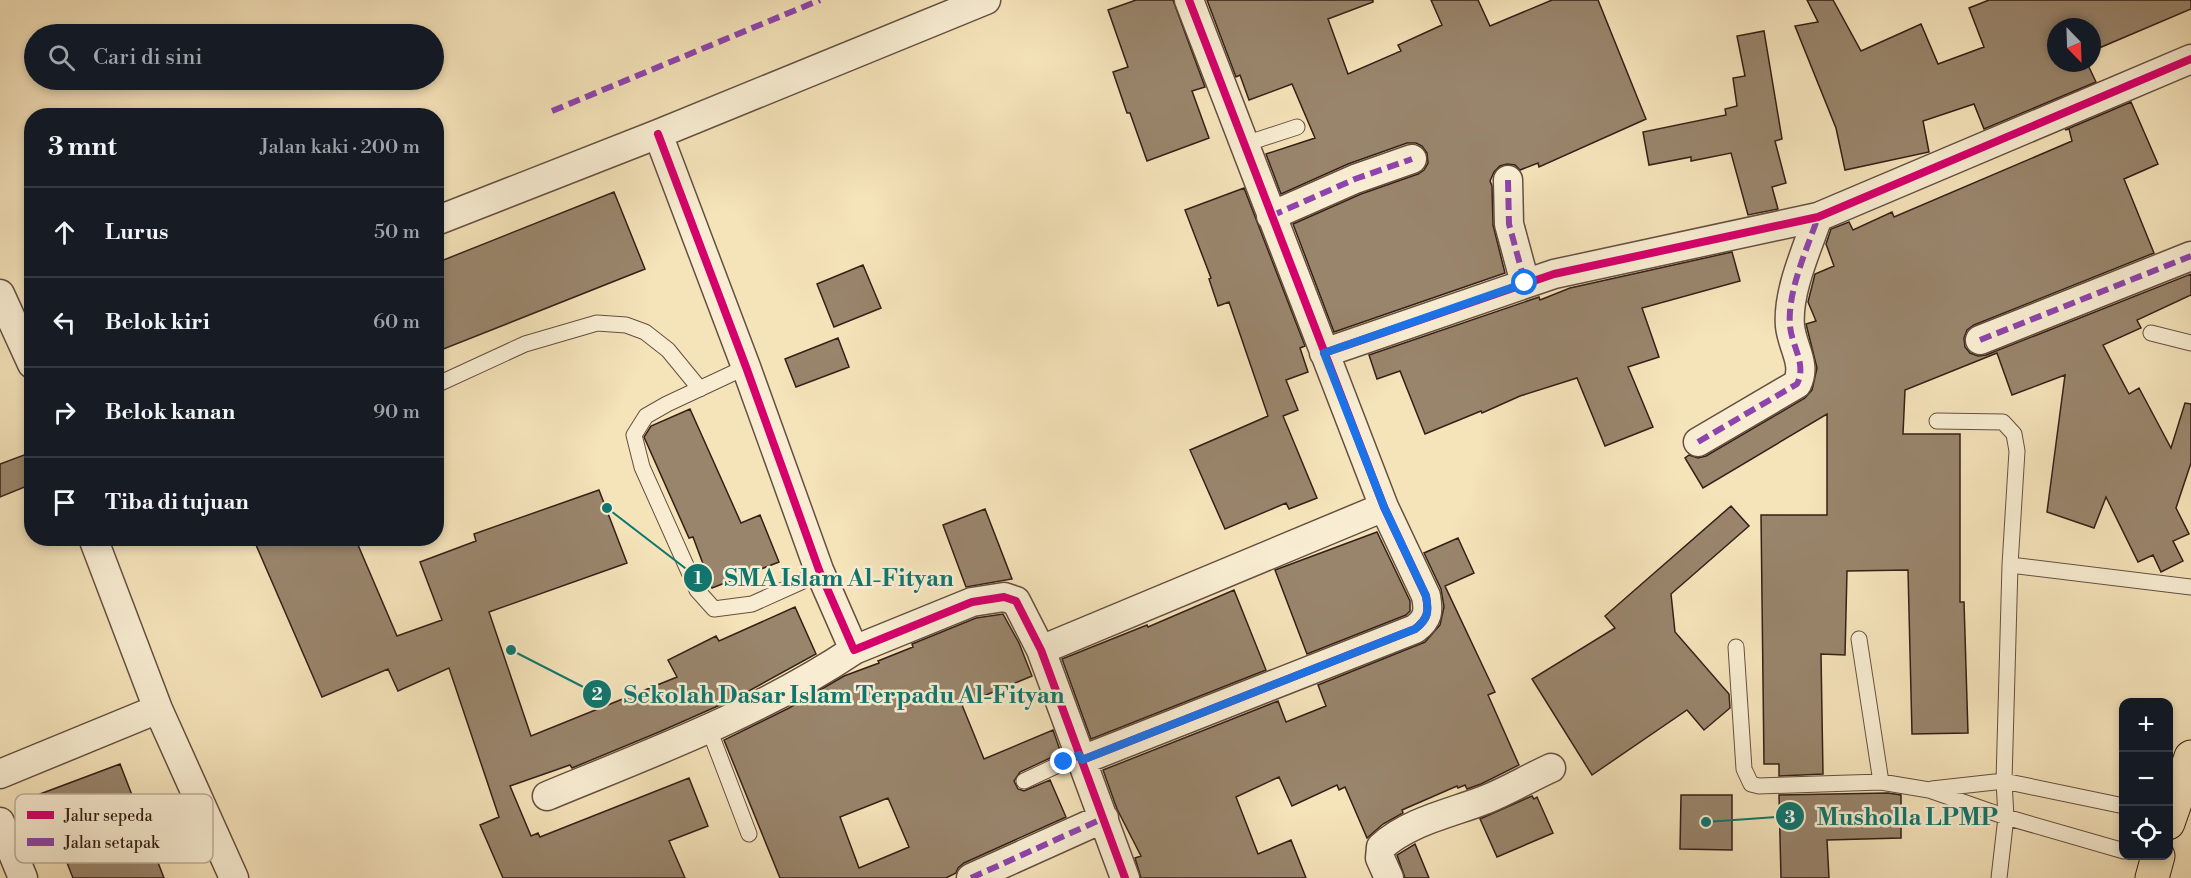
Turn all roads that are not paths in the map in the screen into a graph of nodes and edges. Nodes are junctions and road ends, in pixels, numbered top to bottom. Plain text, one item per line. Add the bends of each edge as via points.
1 (986, 0) edge
2 (1189, 0) edge
3 (945, 7) edge
4 (2191, 59) edge
5 (1297, 127) dead end
6 (658, 134) junction
7 (1245, 144) junction
8 (1412, 159) dead end
9 (1508, 180) dead end
10 (1271, 216) junction
11 (1818, 216) junction
12 (444, 218) edge
13 (2191, 256) edge
14 (1525, 283) junction
15 (0, 294) edge
16 (2151, 333) dead end
17 (1980, 340) dead end
18 (2191, 343) edge
19 (24, 346) edge
20 (1324, 353) junction
21 (746, 367) junction
22 (444, 381) edge
23 (700, 389) junction
24 (1937, 421) dead end
25 (1698, 442) dead end
26 (1384, 507) junction
27 (96, 546) edge
28 (2010, 565) junction
29 (819, 570) junction
30 (2191, 587) edge
31 (1859, 639) dead end
32 (1736, 647) dead end
33 (854, 650) junction
34 (1041, 650) junction
35 (158, 709) junction
36 (709, 729) junction
37 (2191, 757) edge
38 (1080, 758) junction
39 (1551, 768) dead end
40 (0, 774) edge
41 (1024, 781) dead end
42 (2004, 781) junction
43 (1881, 782) junction
44 (1929, 790) junction
45 (196, 794) edge
46 (546, 796) dead end
47 (2119, 805) edge
48 (2173, 808) edge
49 (2006, 817) junction
50 (1104, 818) junction
51 (0, 822) edge
52 (213, 831) edge
53 (749, 834) dead end
54 (2119, 850) edge
55 (15, 859) edge
56 (17, 863) edge
57 (23, 878) edge
58 (234, 878) edge
59 (971, 878) edge
60 (1125, 878) edge
61 (1389, 878) edge
62 (1999, 878) edge

1 - 3 street
2 - 7 street
3 - 6 street
4 - 11 street
5 - 7 lane
6 - 12 street
6 - 21 street
7 - 10 street
8 - 10 street
9 - 14 street via 1509,224
10 - 20 street
11 - 14 street
11 - 25 street via 1794,284 1790,325 1801,364 1797,384
13 - 17 street
14 - 20 street
15 - 19 street
16 - 18 lane
20 - 26 street
21 - 23 lane
21 - 29 street
22 - 23 lane via 525,344 597,323 626,325 645,332 668,351
23 - 29 lane via 646,416 634,435 642,467 697,590 714,609 752,604
24 - 28 lane via 2003,422 2014,434 2018,451
26 - 34 street
26 - 38 street via 1426,596 1429,609 1421,625
27 - 35 street
28 - 30 lane
28 - 42 lane
29 - 33 street
31 - 43 lane
32 - 43 lane via 1744,769 1751,784
33 - 34 street via 972,602 1004,597 1016,601
33 - 36 street via 824,671
34 - 38 street
35 - 40 street
35 - 45 street
36 - 46 street
36 - 53 lane
37 - 48 main road
38 - 41 lane
38 - 50 street
39 - 61 street via 1391,837 1381,847 1380,858
42 - 44 lane
42 - 47 lane
42 - 49 lane
43 - 44 lane
44 - 49 lane
49 - 54 lane
49 - 62 lane
50 - 59 street
50 - 60 street
51 - 55 street
52 - 58 street
56 - 57 street

